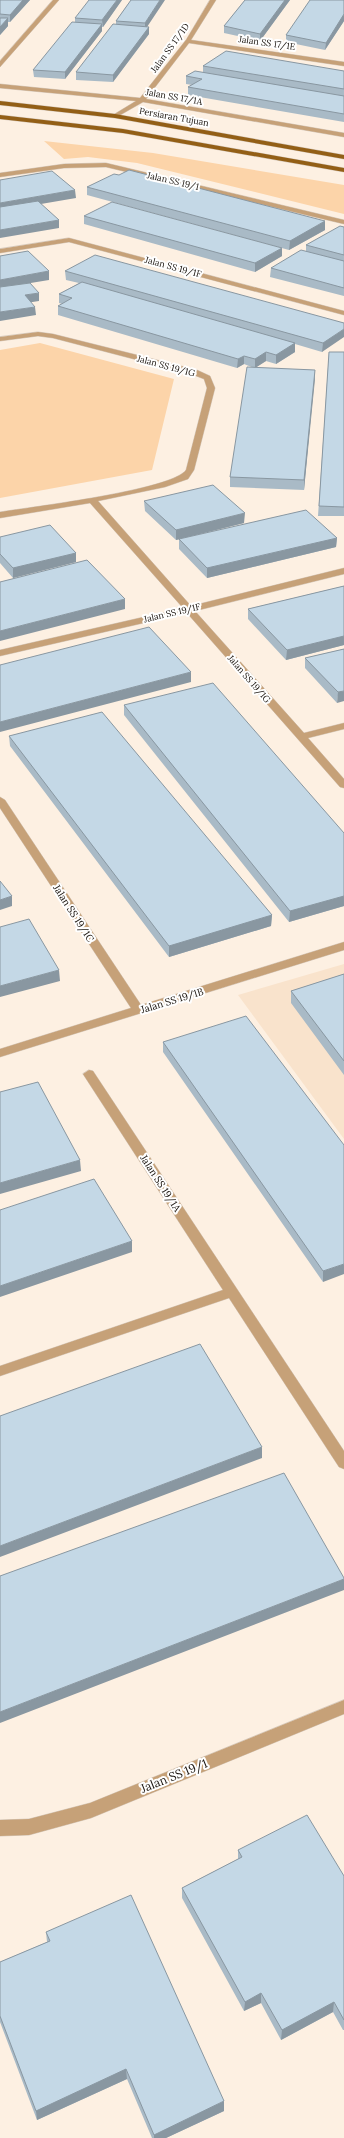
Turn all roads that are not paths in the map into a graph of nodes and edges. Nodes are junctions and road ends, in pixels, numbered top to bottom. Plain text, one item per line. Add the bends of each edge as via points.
1 (56, 0) edge
2 (213, 0) edge
3 (188, 41) junction
4 (0, 64) edge
5 (344, 64) edge
6 (0, 86) edge
7 (142, 100) junction
8 (0, 103) edge
9 (115, 116) junction
10 (0, 117) edge
11 (344, 135) edge
12 (344, 157) edge
13 (344, 170) edge
14 (0, 175) edge
15 (344, 222) edge
16 (0, 251) edge
17 (344, 313) edge
18 (0, 340) edge
19 (92, 500) junction
20 (0, 515) edge
21 (344, 571) edge
22 (188, 610) junction
23 (0, 653) edge
24 (344, 726) edge
25 (300, 737) junction
26 (344, 785) edge
27 (0, 800) edge
28 (5, 817) edge
29 (344, 946) edge
30 (138, 1010) junction
31 (0, 1053) edge
32 (89, 1074) dead end
33 (232, 1292) junction
34 (0, 1371) edge
35 (344, 1463) edge
36 (344, 1707) edge
37 (0, 1828) edge

1 - 4 street
2 - 3 street, Jalan SS 17/1D
3 - 5 street, Jalan SS 17/1E
3 - 7 street, Jalan SS 17/1D
6 - 7 street, Jalan SS 17/1A
7 - 9 street, Jalan SS 17/1D
7 - 11 street, Jalan SS 17/1A
8 - 9 main road, Persiaran Tujuan
9 - 12 main road, Persiaran Tujuan
10 - 13 main road via 123,131
14 - 15 street, Jalan SS 19/1 via 64,166 106,165
16 - 17 street, Jalan SS 19/1F via 69,240
18 - 19 street, Jalan SS 19/1G via 38,334 53,336 194,372 206,378 211,388 190,470 185,477
19 - 20 street, Jalan SS 19/1G
19 - 22 street, Jalan SS 19/1G
21 - 22 street, Jalan SS 19/1F
22 - 23 street, Jalan SS 19/1F
22 - 25 street, Jalan SS 19/1G
24 - 25 street
25 - 26 street, Jalan SS 19/1G
27 - 28 street, Jalan SS 19/1C
28 - 30 street, Jalan SS 19/1C
29 - 30 street, Jalan SS 19/1B
30 - 31 street, Jalan SS 19/1B
32 - 33 street, Jalan SS 19/1A
33 - 34 street
33 - 35 street, Jalan SS 19/1A
36 - 37 street, Jalan SS 19/1 via 91,1810 29,1827

